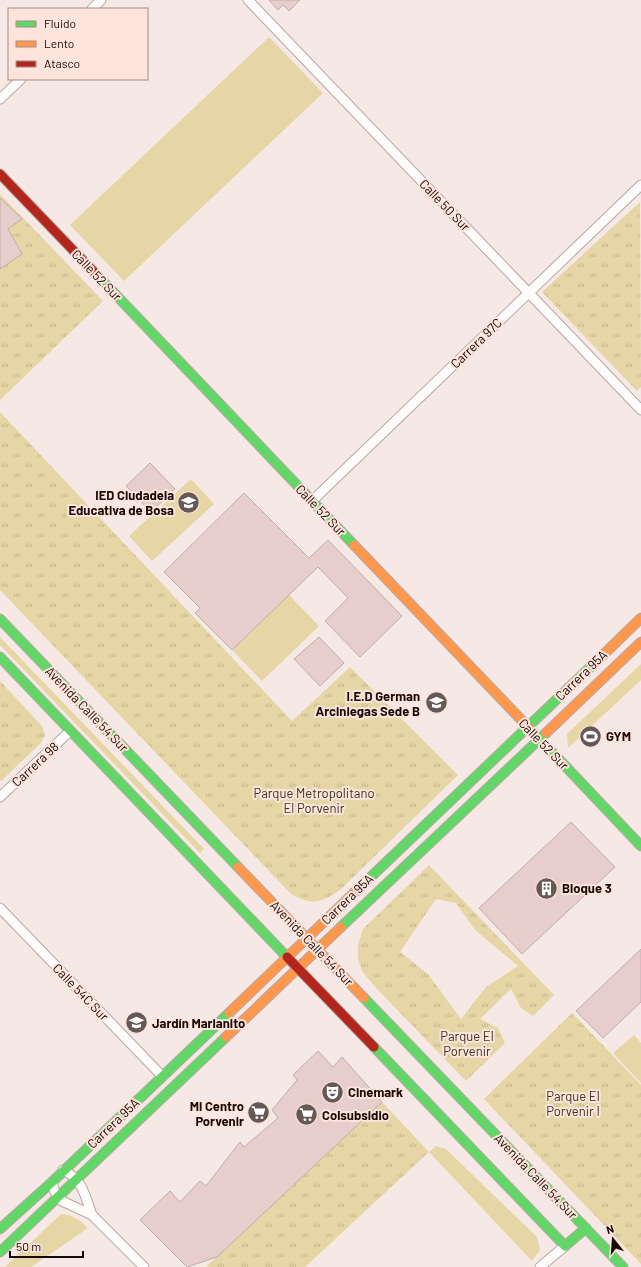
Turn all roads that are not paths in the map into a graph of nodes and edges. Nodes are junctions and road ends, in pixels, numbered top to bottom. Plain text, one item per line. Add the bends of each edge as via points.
1 (101, 0) edge
2 (248, 0) edge
3 (93, 8) edge
4 (19, 80) edge
5 (0, 99) edge
6 (0, 174) edge
7 (641, 185) edge
8 (529, 292) junction
9 (641, 410) edge
10 (312, 501) junction
11 (641, 618) edge
12 (0, 619) edge
13 (641, 642) edge
14 (0, 657) edge
15 (527, 726) junction
16 (70, 731) junction
17 (539, 739) junction
18 (0, 797) edge
19 (641, 846) edge
20 (0, 908) edge
21 (307, 938) junction
22 (318, 950) junction
23 (286, 957) junction
24 (298, 969) junction
25 (162, 1076) junction
26 (63, 1170) junction
27 (77, 1179) junction
28 (52, 1182) junction
29 (58, 1197) junction
30 (92, 1215) junction
31 (586, 1228) junction
32 (0, 1229) edge
33 (565, 1246) junction
34 (0, 1252) edge
35 (144, 1267) edge
36 (540, 1267) edge
37 (623, 1267) edge

1 - 3 street
2 - 8 street, Calle 50 Sur
4 - 5 street
6 - 10 street, Calle 52 Sur
7 - 8 street, Carrera 97C
8 - 9 street, Calle 50 Sur
8 - 10 street, Carrera 97C
10 - 15 street, Calle 52 Sur
11 - 15 street, Carrera 95A
12 - 21 street, Avenida Calle 54 Sur
13 - 17 street, Carrera 95A
14 - 16 street, Avenida Calle 54 Sur
15 - 17 street, Calle 52 Sur
15 - 21 street, Carrera 95A
16 - 18 street, Carrera 98
16 - 23 street, Avenida Calle 54 Sur
17 - 19 street, Calle 52 Sur
17 - 22 street, Carrera 95A
20 - 25 street, Calle 54C Sur
21 - 22 street, Avenida Calle 54 Sur
21 - 23 street, Carrera 95A
22 - 24 street, Carrera 95A
22 - 31 street, Avenida Calle 54 Sur
23 - 24 street, Avenida Calle 54 Sur
23 - 25 street, Carrera 95A
24 - 27 street, Carrera 95A
24 - 33 street, Avenida Calle 54 Sur
25 - 26 street, Carrera 95A
26 - 27 street
26 - 28 street, Carrera 95A
27 - 29 street, Carrera 95A
27 - 30 street via 83,1187
28 - 29 street
28 - 32 street, Carrera 95A
29 - 30 street via 66,1204
29 - 34 street, Carrera 95A
30 - 35 street
31 - 33 street
31 - 37 street, Avenida Calle 54 Sur
33 - 36 street

